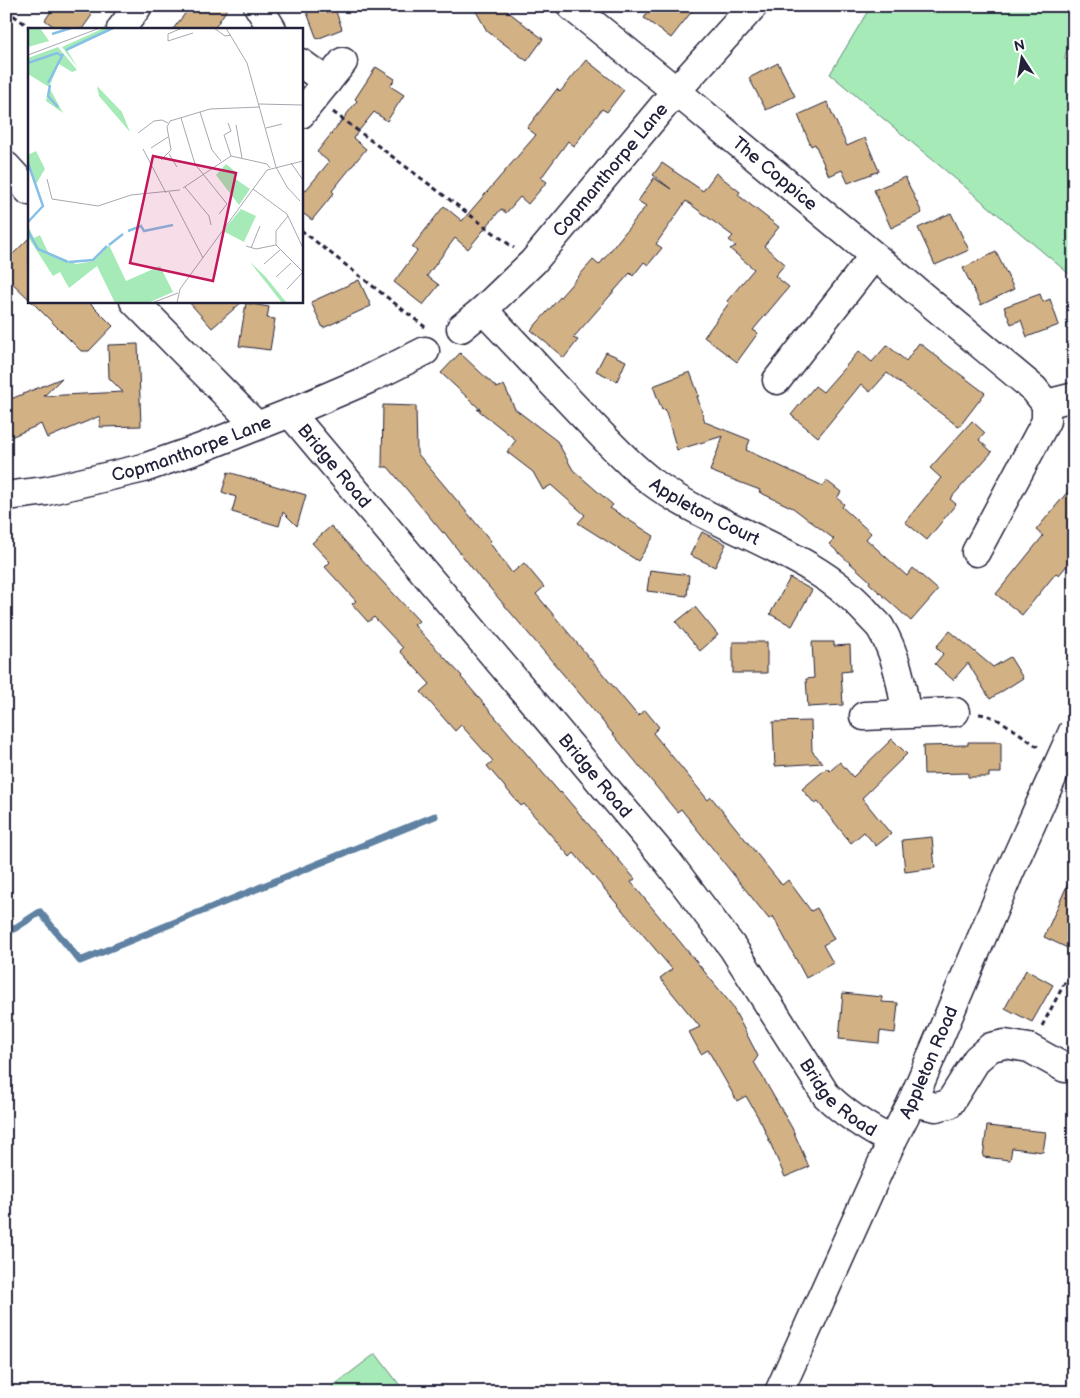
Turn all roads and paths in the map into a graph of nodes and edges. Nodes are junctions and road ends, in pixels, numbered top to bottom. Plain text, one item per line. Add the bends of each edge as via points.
1 (138, 6) edge
2 (258, 6) edge
3 (571, 6) edge
4 (754, 6) edge
5 (6, 10) edge
6 (31, 28) edge
7 (122, 28) edge
8 (271, 28) edge
9 (302, 64) edge
10 (321, 89) edge
11 (676, 91) junction
12 (6, 166) edge
13 (28, 189) edge
14 (302, 231) edge
15 (873, 257) junction
16 (533, 262) junction
17 (135, 302) edge
18 (483, 310) junction
19 (461, 328) dead end
20 (426, 340) joint
21 (777, 380) dead end
22 (1074, 397) edge
23 (1046, 404) junction
24 (290, 413) junction
25 (256, 426) junction
26 (6, 496) edge
27 (976, 552) dead end
28 (956, 712) dead end
29 (906, 713) junction
30 (983, 714) dead end
31 (864, 716) dead end
32 (1074, 729) edge
33 (1046, 752) dead end
34 (1074, 965) edge
35 (1030, 1048) junction
36 (1065, 1068) dead end
37 (912, 1102) junction
38 (892, 1141) junction
39 (779, 1392) edge

1 - 7 street
2 - 8 street
3 - 11 street, The Coppice
4 - 11 street, Copmanthorpe Lane
5 - 6 path
9 - 10 street
10 - 16 path
11 - 15 street, The Coppice
11 - 16 street, Copmanthorpe Lane
12 - 13 street
14 - 20 path
15 - 21 street
15 - 23 street, The Coppice via 1034,389
16 - 18 street, Copmanthorpe Lane
17 - 25 street
18 - 19 street, Copmanthorpe Lane
18 - 29 street, Appleton Court via 559,392 652,482 686,504 799,562 858,603 880,627 894,657
20 - 24 street, Copmanthorpe Lane via 369,379
22 - 23 street
23 - 27 street via 1046,421
24 - 25 street, Copmanthorpe Lane
24 - 38 street, Bridge Road via 668,862 733,948 826,1095 861,1124
25 - 26 street, Copmanthorpe Lane via 144,468 46,491
28 - 29 street
29 - 31 street
30 - 33 path
32 - 37 street, Appleton Road, bridge
34 - 35 path
35 - 36 street
35 - 37 street via 1004,1044 991,1047 977,1059 949,1104 936,1107
37 - 38 street, Appleton Road
38 - 39 street, Appleton Road

